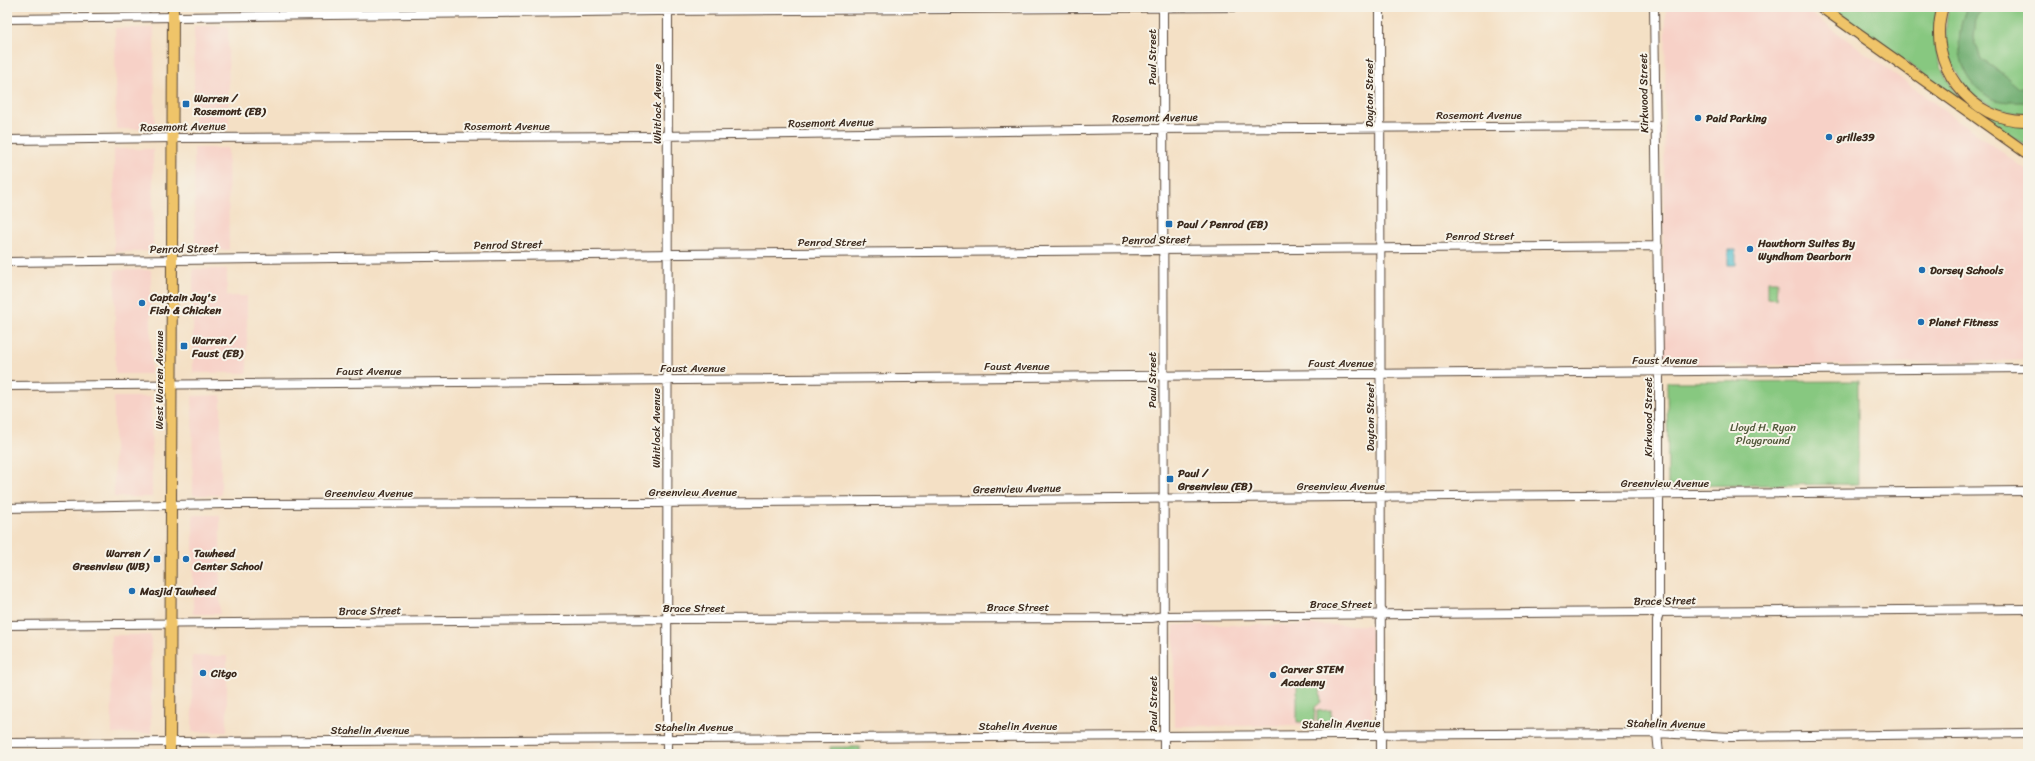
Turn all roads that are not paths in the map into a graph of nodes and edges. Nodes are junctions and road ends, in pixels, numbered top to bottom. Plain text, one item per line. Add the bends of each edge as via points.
1 (173, 7) edge
2 (1242, 7) edge
3 (1380, 7) edge
4 (1654, 7) edge
5 (1821, 7) edge
6 (1943, 7) edge
7 (1163, 8) edge
8 (668, 9) edge
9 (173, 18) junction
10 (7, 20) edge
11 (2028, 121) edge
12 (1656, 126) junction
13 (1380, 127) junction
14 (1163, 129) junction
15 (668, 136) junction
16 (173, 138) junction
17 (7, 140) edge
18 (2028, 154) edge
19 (1658, 246) junction
20 (1380, 248) junction
21 (1163, 251) junction
22 (668, 254) junction
23 (172, 260) junction
24 (7, 262) edge
25 (2028, 368) edge
26 (1659, 371) junction
27 (1381, 374) junction
28 (1163, 375) junction
29 (667, 379) junction
30 (171, 384) junction
31 (7, 386) edge
32 (2028, 490) edge
33 (1659, 494) junction
34 (1381, 497) junction
35 (1163, 498) junction
36 (667, 503) junction
37 (171, 505) junction
38 (7, 508) edge
39 (2028, 609) edge
40 (1659, 612) junction
41 (1381, 615) junction
42 (1164, 616) junction
43 (667, 619) junction
44 (170, 624) junction
45 (7, 625) edge
46 (1657, 733) junction
47 (2028, 733) edge
48 (1381, 735) junction
49 (1164, 737) junction
50 (667, 738) junction
51 (170, 742) junction
52 (7, 743) edge
53 (170, 754) edge
54 (667, 754) edge
55 (1164, 754) edge
56 (1382, 754) edge
57 (1659, 754) edge

1 - 9 main road, West Warren Avenue
2 - 7 street
3 - 13 street, Dayton Street
4 - 12 street, Kirkwood Street
5 - 18 main road
6 - 11 main road via 1939,40 1946,68 1955,83 1973,102 1990,113 2007,119
7 - 8 street
7 - 14 street, Paul Street
8 - 9 street
8 - 15 street, Whitlock Avenue
9 - 10 street
9 - 16 main road, West Warren Avenue
12 - 13 street, Rosemont Avenue
12 - 19 street, Kirkwood Street
13 - 14 street, Rosemont Avenue
13 - 20 street, Dayton Street
14 - 15 street, Rosemont Avenue
14 - 21 street, Paul Street
15 - 16 street, Rosemont Avenue
15 - 22 street, Whitlock Avenue
16 - 17 street, Rosemont Avenue
16 - 23 main road, West Warren Avenue
19 - 20 street, Penrod Street
19 - 26 street, Kirkwood Street
20 - 21 street, Penrod Street
20 - 27 street, Dayton Street
21 - 22 street, Penrod Street
21 - 28 street, Paul Street
22 - 23 street, Penrod Street
22 - 29 street, Whitlock Avenue
23 - 24 street, Penrod Street
23 - 30 main road, West Warren Avenue
25 - 26 street, Faust Avenue
26 - 27 street, Faust Avenue
26 - 33 street, Kirkwood Street
27 - 28 street, Faust Avenue
27 - 34 street, Dayton Street
28 - 29 street, Faust Avenue
28 - 35 street, Paul Street
29 - 30 street, Faust Avenue
29 - 36 street, Whitlock Avenue
30 - 31 street, Faust Avenue
30 - 37 main road, West Warren Avenue
32 - 33 street, Greenview Avenue
33 - 34 street, Greenview Avenue
33 - 40 street, Kirkwood Street
34 - 35 street, Greenview Avenue
34 - 41 street, Dayton Street
35 - 36 street, Greenview Avenue
35 - 42 street, Paul Street
36 - 37 street, Greenview Avenue
36 - 43 street, Whitlock Avenue
37 - 38 street, Greenview Avenue
37 - 44 main road, West Warren Avenue
39 - 40 street, Brace Street
40 - 41 street, Brace Street
40 - 46 street, Kirkwood Street
41 - 42 street, Brace Street
41 - 48 street, Dayton Street
42 - 43 street, Brace Street
42 - 49 street, Paul Street
43 - 44 street, Brace Street
43 - 50 street, Whitlock Avenue
44 - 45 street, Brace Street
44 - 51 main road, West Warren Avenue
46 - 47 street, Stahelin Avenue via 1730,737
46 - 48 street, Stahelin Avenue
46 - 57 street, Kirkwood Street
48 - 49 street, Stahelin Avenue
48 - 56 street, Dayton Street
49 - 50 street, Stahelin Avenue
49 - 55 street, Paul Street
50 - 51 street, Stahelin Avenue
50 - 54 street, Whitlock Avenue
51 - 52 street, Stahelin Avenue
51 - 53 main road, West Warren Avenue

